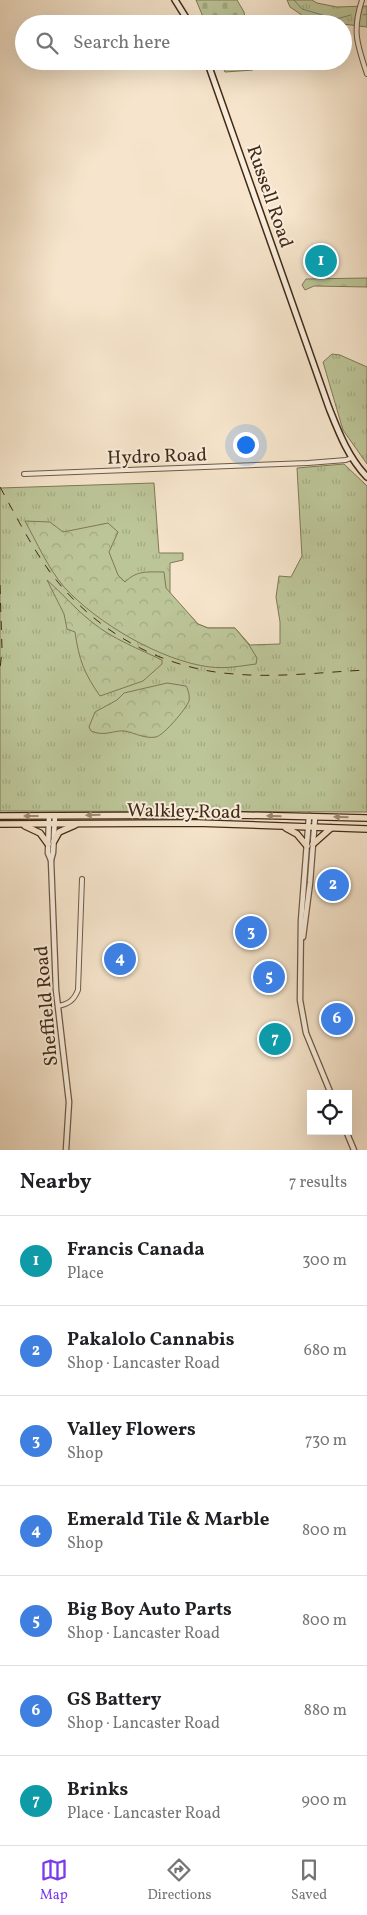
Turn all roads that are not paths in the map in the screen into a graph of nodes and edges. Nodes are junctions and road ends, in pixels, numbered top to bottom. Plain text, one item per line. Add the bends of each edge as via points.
1 (175, 0) edge
2 (362, 0) edge
3 (184, 15) edge
4 (210, 70) edge
5 (367, 74) edge
6 (351, 458) junction
7 (24, 474) dead end
8 (367, 477) edge
9 (0, 816) edge
10 (52, 816) junction
11 (312, 816) junction
12 (367, 818) edge
13 (0, 824) edge
14 (21, 824) junction
15 (51, 824) junction
16 (78, 824) junction
17 (284, 827) junction
18 (312, 827) junction
19 (331, 828) junction
20 (367, 829) edge
21 (51, 843) junction
22 (310, 845) junction
23 (82, 879) dead end
24 (58, 1006) junction
25 (329, 1090) edge
26 (348, 1135) edge
27 (66, 1150) edge
28 (354, 1150) edge

1 - 3 main road
2 - 5 street via 356,26
4 - 6 main road, Russell Road via 329,408
6 - 7 street, Hydro Road via 308,463
6 - 8 main road, Russell Road
10 -> 9 main road, Walkley Road
11 -> 10 main road, Walkley Road
10 - 15 street, Sheffield Road
12 -> 11 main road, Walkley Road
11 - 18 street
13 - 14 main road, Walkley Road
14 - 15 main road, Walkley Road
14 - 21 main road via 37,831
15 - 16 main road, Walkley Road
15 - 21 street, Sheffield Road
16 - 17 main road, Walkley Road
16 - 21 main road via 59,832
17 - 18 main road, Walkley Road
17 - 22 main road
18 - 19 main road, Walkley Road
18 - 22 street
19 - 20 main road, Walkley Road
19 - 22 main road
21 - 24 street, Sheffield Road via 48,852
22 - 25 street via 300,963 301,1014
23 - 24 street via 78,990 71,1002
24 - 27 street, Sheffield Road via 69,1102
26 - 28 street

